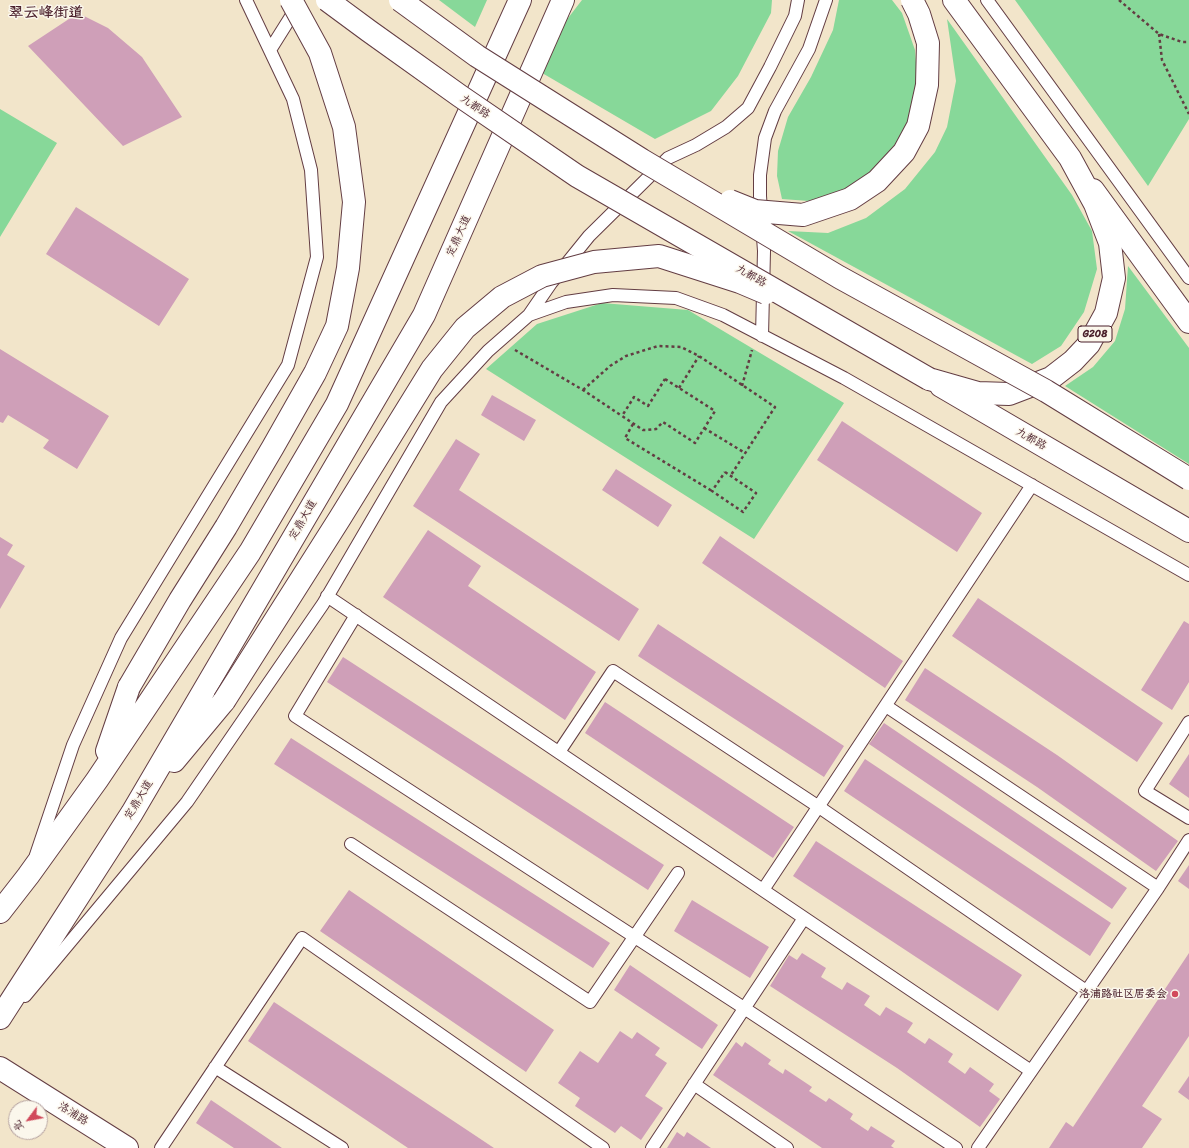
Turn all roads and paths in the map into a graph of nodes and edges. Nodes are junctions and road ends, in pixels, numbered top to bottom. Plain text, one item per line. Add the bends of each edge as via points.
1 (246, 0) edge
2 (291, 0) edge
3 (301, 0) edge
4 (327, 0) edge
5 (400, 0) edge
6 (563, 0) edge
7 (570, 0) edge
8 (798, 0) edge
9 (826, 0) edge
10 (912, 0) edge
11 (954, 0) edge
12 (987, 0) edge
13 (1119, 0) edge
14 (520, 1) edge
15 (552, 25) junction
16 (1159, 34) junction
17 (1189, 42) edge
18 (270, 50) junction
19 (1189, 114) edge
20 (1070, 158) junction
21 (642, 160) junction
22 (1189, 278) edge
23 (529, 315) junction
24 (821, 316) junction
25 (1189, 322) edge
26 (762, 336) junction
27 (752, 347) dead end
28 (514, 349) dead end
29 (699, 356) junction
30 (929, 380) junction
31 (742, 386) junction
32 (679, 388) junction
33 (583, 390) junction
34 (622, 416) junction
35 (633, 424) junction
36 (704, 428) junction
37 (745, 454) junction
38 (731, 475) junction
39 (1189, 479) edge
40 (1032, 485) junction
41 (712, 491) junction
42 (1189, 531) edge
43 (1189, 575) edge
44 (327, 596) junction
45 (356, 615) junction
46 (886, 706) junction
47 (1189, 722) edge
48 (559, 752) junction
49 (97, 780) junction
50 (819, 807) junction
51 (132, 813) junction
52 (1189, 818) edge
53 (1189, 840) edge
54 (351, 844) dead end
55 (678, 873) dead end
56 (28, 876) junction
57 (1158, 888) junction
58 (763, 890) junction
59 (0, 912) edge
60 (804, 918) junction
61 (634, 937) junction
62 (1086, 991) junction
63 (744, 1008) junction
64 (0, 1018) edge
65 (0, 1026) edge
66 (215, 1067) junction
67 (0, 1068) edge
68 (1031, 1071) junction
69 (694, 1084) junction
70 (126, 1148) edge
71 (161, 1148) edge
72 (342, 1148) edge
73 (603, 1148) edge
74 (652, 1148) edge
75 (787, 1148) edge
76 (956, 1148) edge
77 (978, 1148) edge

1 - 18 lane
2 - 49 main road, bridge via 320,53 344,127 354,202 348,268 337,326 315,373 274,447 129,687
3 - 18 lane
4 - 24 main road, 九都路, bridge via 577,176
5 - 21 main road, bridge via 477,56
6 - 15 main road, 定鼎大道
7 - 15 main road
8 - 23 lane via 795,16 748,108 726,127 668,158 589,236
9 - 26 lane via 809,49 775,110 765,138 760,174 764,251
10 - 21 main road, bridge via 928,43 927,85 918,126 904,152 877,181 850,199 803,215 756,211 715,195
11 - 20 main road, G208
12 - 22 lane
13 - 16 path
14 - 49 main road via 337,404 250,552
15 - 51 main road, 定鼎大道 via 424,315
16 - 17 path
16 - 19 path via 1162,60
18 - 56 lane via 294,99 311,170 317,257 288,365 121,638 73,745
20 - 25 main road
20 - 30 main road, G208, bridge via 1095,204 1110,243 1114,278 1106,313 1090,344 1051,378 1009,394 978,394
21 - 39 main road, bridge via 838,277 1046,391
23 - 26 lane via 566,302 613,295 676,298 723,315
23 - 44 lane via 488,351 441,402
24 - 30 main road, 九都路, bridge
24 - 51 main road, bridge via 740,282 659,256 594,262 542,276 502,297 465,328 432,369 224,701
26 - 40 lane via 844,378
27 - 31 path
28 - 33 path
29 - 31 path
29 - 32 path
29 - 33 path via 681,346 658,346 626,356 610,366
30 - 42 main road, 九都路
31 - 37 path via 775,407
32 - 34 path via 665,379 648,406 634,397
32 - 36 path via 715,410
33 - 34 path
34 - 35 path
35 - 36 path via 647,430 656,429 663,422 695,443
35 - 41 path via 625,438
36 - 37 path
37 - 38 path
38 - 41 path via 725,472
38 - 41 path via 756,493 743,512
40 - 43 lane
40 - 46 lane
44 - 45 lane
44 - 65 lane via 186,802
45 - 48 lane
45 - 61 lane via 295,716
46 - 50 lane
46 - 57 lane
47 - 52 lane via 1146,791
48 - 50 lane via 613,671
48 - 58 lane
49 - 56 main road
50 - 58 lane
50 - 62 lane
51 - 64 main road, 定鼎大道
53 - 57 lane
54 - 61 lane via 590,1002
55 - 61 lane
56 - 59 main road
57 - 62 lane
58 - 60 lane
60 - 63 lane
60 - 68 lane
61 - 63 lane
62 - 68 lane
63 - 69 lane
63 - 76 lane
66 - 71 lane
66 - 72 lane
66 - 73 lane via 302,938
67 - 70 main road, 洛浦路
68 - 77 lane
69 - 74 lane
69 - 75 lane

